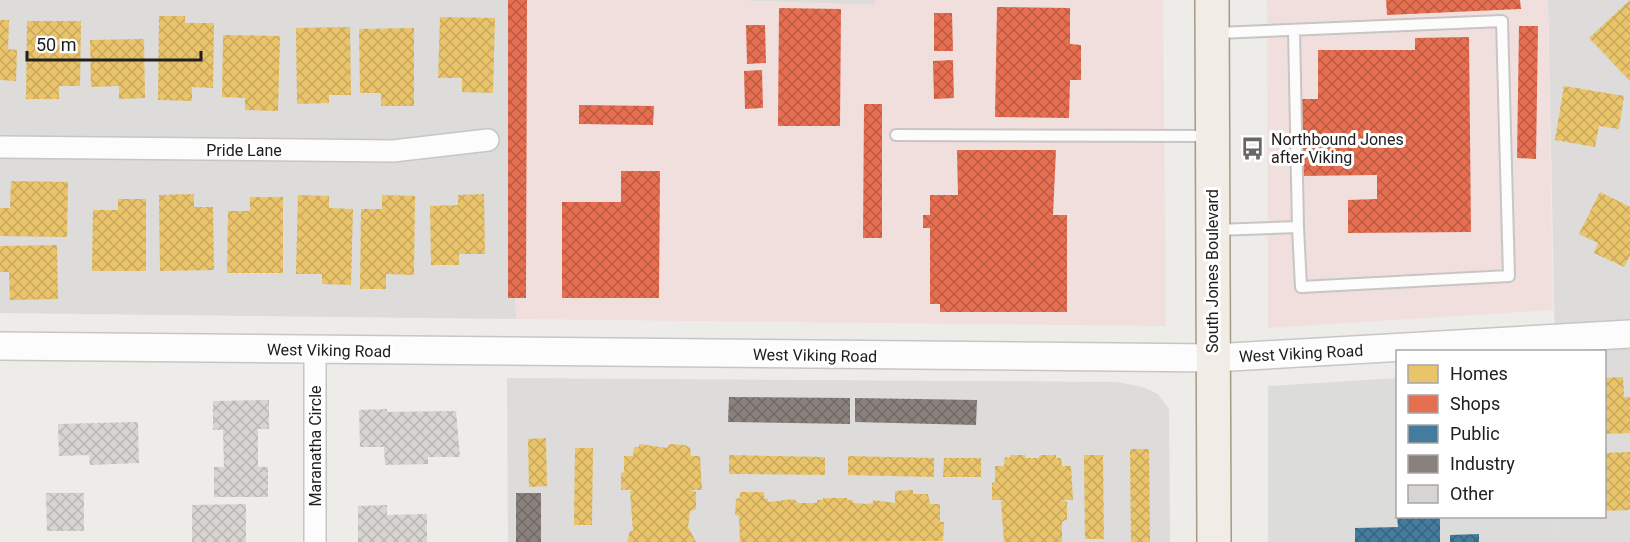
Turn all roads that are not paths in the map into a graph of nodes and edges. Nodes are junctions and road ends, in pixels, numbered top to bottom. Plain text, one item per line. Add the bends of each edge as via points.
1 (1212, 0) edge
2 (1294, 30) junction
3 (1212, 33) junction
4 (896, 135) dead end
5 (1212, 136) junction
6 (488, 140) dead end
7 (0, 147) edge
8 (1298, 228) junction
9 (1212, 230) junction
10 (1630, 334) edge
11 (0, 346) edge
12 (315, 350) junction
13 (1213, 358) junction
14 (315, 542) edge
15 (1214, 542) edge

1 - 3 main road, South Jones Boulevard
2 - 3 lane
2 - 8 lane
2 - 8 lane via 1502,21 1509,276 1301,287
3 - 5 main road, South Jones Boulevard
4 - 5 lane
5 - 9 main road, South Jones Boulevard
6 - 7 street, Pride Lane via 393,151
8 - 9 lane
9 - 13 main road, South Jones Boulevard
10 - 13 street, West Viking Road
11 - 12 street, West Viking Road
12 - 13 street, West Viking Road
12 - 14 street, Maranatha Circle
13 - 15 main road, South Jones Boulevard

